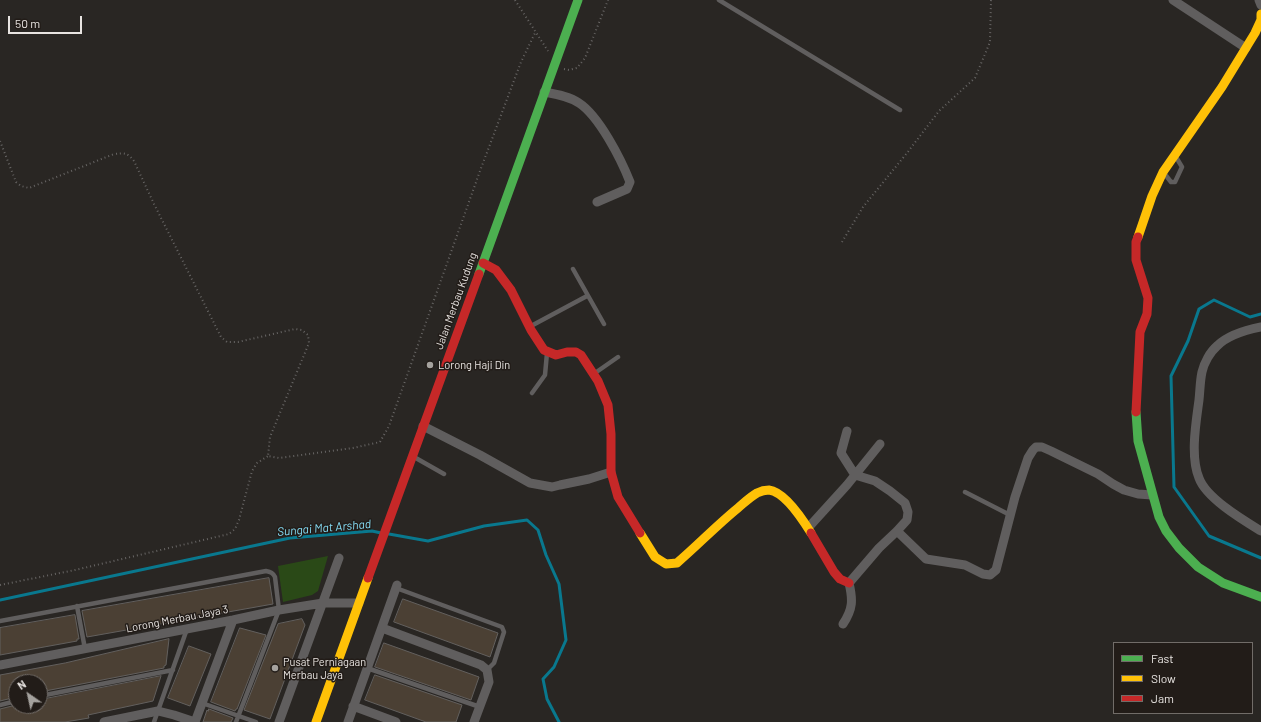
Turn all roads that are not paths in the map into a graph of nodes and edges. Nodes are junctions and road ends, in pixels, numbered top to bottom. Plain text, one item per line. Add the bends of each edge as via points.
1 (578, 0) edge
2 (719, 0) edge
3 (1173, 0) edge
4 (1259, 0) edge
5 (1261, 4) edge
6 (1261, 14) edge
7 (1246, 48) junction
8 (544, 92) junction
9 (900, 110) dead end
10 (1175, 155) junction
11 (1163, 172) junction
12 (597, 202) dead end
13 (483, 263) junction
14 (573, 269) dead end
15 (587, 296) junction
16 (604, 324) dead end
17 (529, 327) junction
18 (1261, 327) edge
19 (547, 351) junction
20 (618, 358) dead end
21 (593, 373) junction
22 (532, 393) dead end
23 (423, 426) junction
24 (847, 431) dead end
25 (880, 444) dead end
26 (412, 457) junction
27 (611, 472) junction
28 (444, 474) dead end
29 (855, 475) junction
30 (965, 492) dead end
31 (1152, 495) junction
32 (1011, 515) junction
33 (808, 528) junction
34 (1261, 531) edge
35 (898, 532) junction
36 (339, 558) dead end
37 (849, 583) junction
38 (397, 587) joint
39 (1261, 597) edge
40 (323, 603) junction
41 (359, 603) junction
42 (77, 606) junction
43 (279, 610) junction
44 (233, 620) junction
45 (0, 621) edge
46 (844, 624) dead end
47 (382, 628) junction
48 (187, 629) junction
49 (85, 649) junction
50 (0, 665) edge
51 (367, 668) junction
52 (173, 670) junction
53 (487, 670) junction
54 (48, 694) edge
55 (202, 703) junction
56 (353, 706) junction
57 (480, 707) junction
58 (158, 711) junction
59 (238, 716) junction
60 (104, 722) edge
61 (154, 722) edge
62 (195, 722) edge
63 (236, 722) edge
64 (256, 722) edge
65 (279, 722) edge
66 (316, 722) edge
67 (348, 722) edge
68 (396, 722) edge
69 (474, 722) edge

1 - 8 street, Jalan Merbau Kudung
2 - 9 lane
3 - 7 street
4 - 5 street
6 - 7 street via 1255,34
7 - 10 street
8 - 12 street via 578,102 588,110 614,148 630,182 627,189
8 - 13 street, Jalan Merbau Kudung
10 - 11 street
10 - 11 lane via 1182,167 1175,182 1171,182
11 - 31 street via 1136,242 1136,260 1148,298 1147,314 1140,332 1136,417 1138,441
13 - 17 street via 496,270 511,290
13 - 23 street, Jalan Merbau Kudung
14 - 15 lane
15 - 16 lane
15 - 17 lane
17 - 19 street
18 - 34 street via 1238,333 1225,340 1216,346 1208,357 1202,372 1194,438 1196,466 1204,488 1243,520
19 - 21 street via 556,354 576,352
19 - 22 lane via 545,375
20 - 21 lane
21 - 27 street via 608,405 612,434
23 - 26 street, Jalan Merbau Kudung
23 - 27 street via 530,483 560,486
24 - 29 street via 841,453
25 - 29 street
26 - 28 lane
26 - 41 street, Jalan Merbau Kudung
27 - 33 street via 618,497 644,542 655,557 666,564 678,563 732,513 761,491 770,490 783,497
29 - 33 street
29 - 35 street via 875,481 905,504 907,520
30 - 32 lane
31 - 32 street via 1124,490 1098,474 1042,447 1036,447 1028,458
31 - 39 street via 1164,526 1179,548 1198,567 1223,583
32 - 35 street via 996,570 990,575 982,574 966,565 926,559
33 - 37 street via 835,573 841,581
35 - 37 street via 879,548
36 - 40 street
37 - 46 street via 853,602
38 - 47 street
38 - 53 lane via 502,627 504,632 494,663
40 - 41 street, Lorong Merbau Jaya 3
40 - 43 street, Lorong Merbau Jaya 3
40 - 65 street
41 - 66 street, Jalan Merbau Kudung
42 - 43 lane via 266,571 273,573 275,577
42 - 45 lane
42 - 49 lane
43 - 44 street, Lorong Merbau Jaya 3
43 - 59 lane
44 - 48 street, Lorong Merbau Jaya 3
44 - 55 street
47 - 51 street
47 - 53 street via 481,665
48 - 49 street, Lorong Merbau Jaya 3
48 - 52 lane
49 - 50 street, Lorong Merbau Jaya 3
51 - 56 street
51 - 57 lane
52 - 54 lane
52 - 58 lane
53 - 57 street via 488,682
55 - 59 lane
55 - 62 street
56 - 67 street
56 - 68 street
57 - 69 street
58 - 60 street
58 - 61 lane
58 - 62 street
59 - 63 lane
59 - 64 lane

